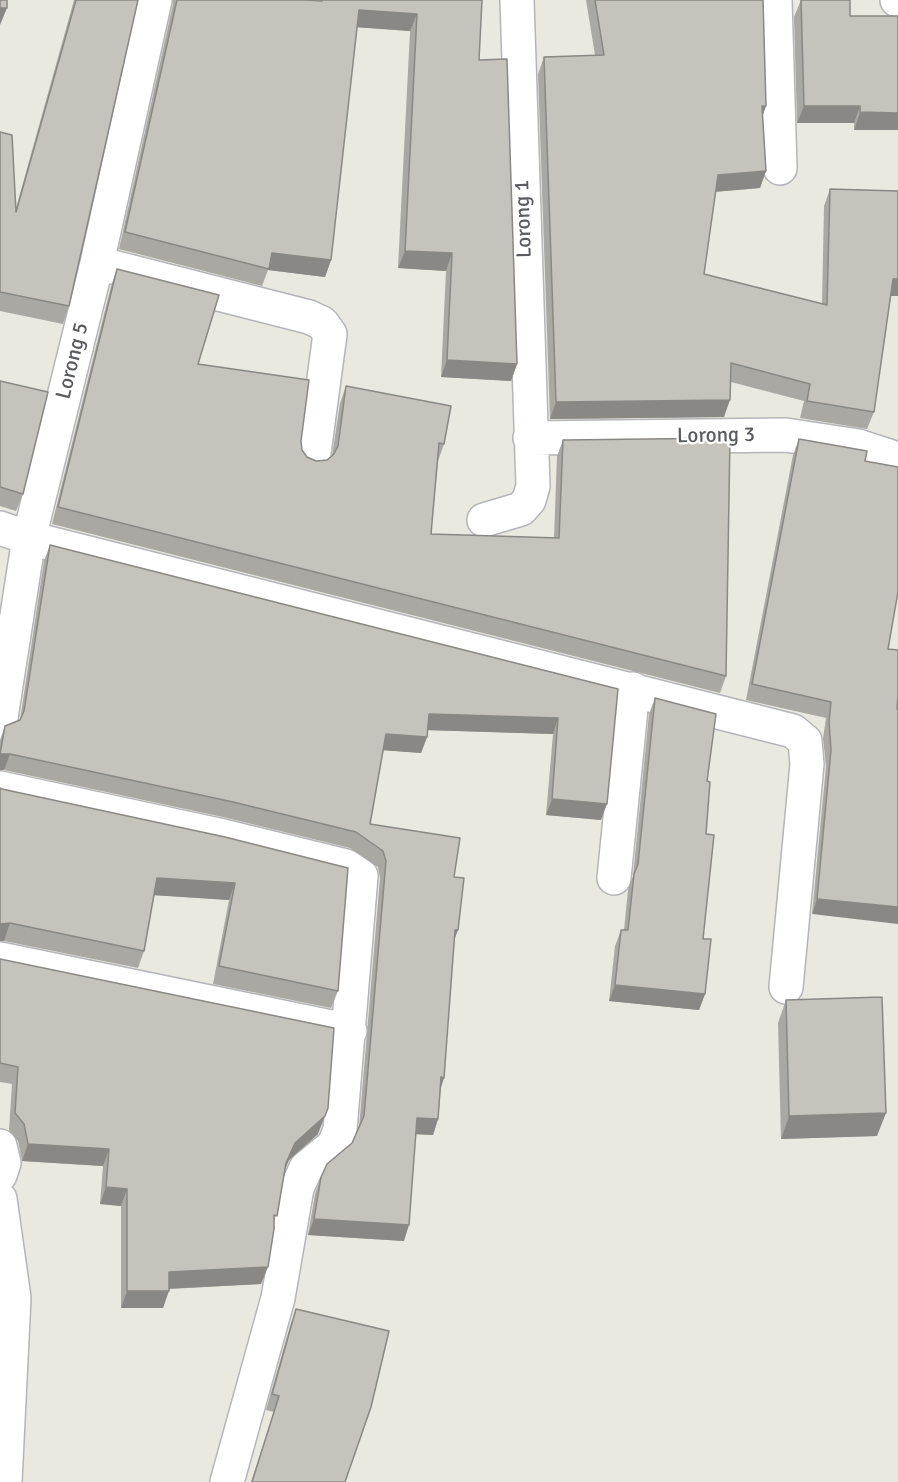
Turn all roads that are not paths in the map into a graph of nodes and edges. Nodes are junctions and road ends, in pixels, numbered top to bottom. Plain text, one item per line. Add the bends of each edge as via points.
1 (155, 0) edge
2 (517, 0) edge
3 (775, 0) edge
4 (780, 168) dead end
5 (97, 263) junction
6 (530, 438) junction
7 (898, 459) edge
8 (313, 460) edge
9 (484, 520) dead end
10 (15, 533) edge
11 (633, 689) junction
12 (0, 724) edge
13 (0, 788) edge
14 (614, 878) dead end
15 (0, 958) edge
16 (786, 987) dead end
17 (350, 1031) junction
18 (0, 1146) edge
19 (0, 1175) edge
20 (0, 1199) edge
21 (4, 1482) edge
22 (227, 1482) edge

1 - 5 street, Lorong 5
2 - 6 street, Lorong 1
3 - 4 street
5 - 8 street via 322,323 330,334
5 - 10 street, Lorong 5
6 - 7 street, Lorong 3 via 786,435 858,446
6 - 9 street, Lorong 1 via 533,486 529,500 521,509
10 - 11 street
10 - 12 street, Lorong 5
11 - 14 street
11 - 16 street via 794,731 805,741 806,782
13 - 17 street via 223,836 357,872 361,876
15 - 17 street
17 - 22 street via 340,1130 334,1145 306,1168 297,1188 278,1298
18 - 19 street via 4,1163
20 - 21 street via 14,1298

